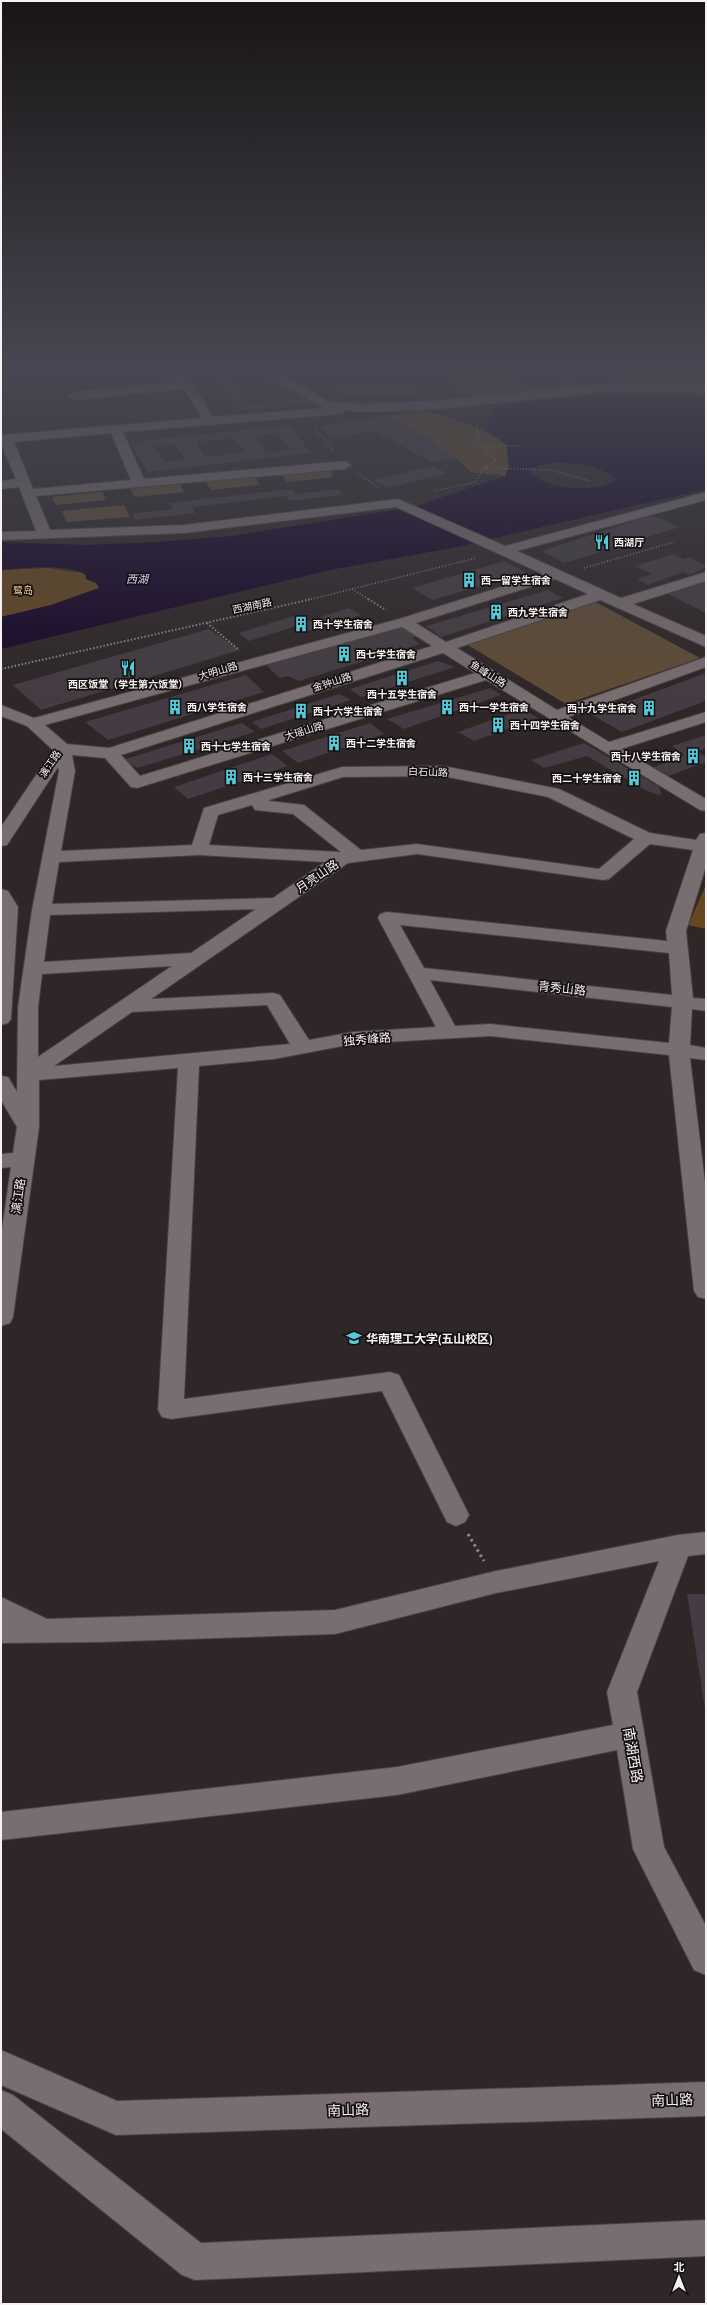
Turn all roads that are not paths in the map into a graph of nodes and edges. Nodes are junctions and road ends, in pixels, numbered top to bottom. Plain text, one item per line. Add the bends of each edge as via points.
1 (22, 479) edge
2 (137, 479) edge
3 (190, 479) edge
4 (139, 483) junction
5 (1, 485) edge
6 (26, 488) junction
7 (706, 496) edge
8 (45, 535) junction
9 (1, 536) edge
10 (504, 551) junction
11 (554, 575) junction
12 (706, 576) edge
13 (599, 595) junction
14 (620, 603) junction
15 (404, 622) junction
16 (706, 642) edge
17 (444, 647) junction
18 (706, 662) edge
19 (488, 674) junction
20 (1, 710) edge
21 (555, 716) junction
22 (706, 717) edge
23 (33, 723) junction
24 (607, 748) junction
25 (62, 749) junction
26 (110, 753) junction
27 (260, 797) junction
28 (706, 806) edge
29 (646, 838) junction
30 (1, 841) edge
31 (704, 842) edge
32 (199, 850) junction
33 (51, 857) junction
34 (350, 858) junction
35 (2, 898) edge
36 (278, 903) junction
37 (41, 910) junction
38 (4, 946) edge
39 (679, 948) junction
40 (197, 958) junction
41 (34, 969) junction
42 (417, 973) junction
43 (2, 989) edge
44 (683, 1001) junction
45 (706, 1005) edge
46 (127, 1006) junction
47 (1, 1019) edge
48 (449, 1033) junction
49 (303, 1048) junction
50 (679, 1050) junction
51 (706, 1054) edge
52 (189, 1060) junction
53 (28, 1074) junction
54 (4, 1093) edge
55 (28, 1127) junction
56 (24, 1159) junction
57 (1, 1161) edge
58 (7, 1227) edge
59 (706, 1291) edge
60 (2, 1303) edge
61 (456, 1515) road end
62 (692, 1545) edge
63 (1, 1609) edge
64 (1, 1631) edge
65 (46, 1631) junction
66 (629, 1735) junction
67 (1, 1826) edge
68 (706, 1959) edge
69 (1, 2067) edge
70 (706, 2099) edge
71 (1, 2107) edge
72 (706, 2238) edge

1 - 6 street
2 - 4 street
3 - 4 street
4 - 6 street
5 - 6 street
6 - 8 street
7 - 10 street
8 - 9 street
8 - 10 street via 184,529 401,505
10 - 11 street
11 - 13 street
11 - 15 street
12 - 14 street
13 - 14 street
13 - 17 street, 金钟山路
14 - 16 street
15 - 17 street, 鱼峰山路
15 - 23 street, 大明山路
17 - 19 street, 鱼峰山路
17 - 26 street, 金钟山路
18 - 21 street
19 - 21 street, 鱼峰山路
19 - 26 street, 大瑶山路 via 137,783
20 - 23 street, 漓江路
21 - 24 street, 鱼峰山路
22 - 24 street
23 - 25 street, 漓江路
24 - 28 street, 鱼峰山路
25 - 26 street, 金钟山路
25 - 30 street, 漓江路
25 - 33 street, 漓江路 via 67,771
27 - 29 street, 白石山路 via 342,772 443,771 553,793
27 - 32 street, 白石山路 via 210,812
27 - 34 street via 261,806 298,809
29 - 31 street, 白石山路
29 - 34 street, 月亮山路 via 604,875 417,849
31 - 39 street via 676,931
32 - 33 street
32 - 34 street
33 - 37 street, 漓江路
34 - 36 street, 月亮山路
35 - 38 street via 9,907
36 - 37 street
36 - 40 street, 月亮山路
37 - 41 street, 漓江路
38 - 43 street
39 - 42 street via 387,918
39 - 44 street
40 - 41 street
40 - 46 street, 月亮山路
41 - 53 street, 漓江路 via 28,1006
42 - 44 street, 青秀山路
42 - 48 street
43 - 47 street
44 - 45 street, 青秀山路
44 - 50 street
46 - 49 street via 273,999
46 - 53 street, 月亮山路
48 - 49 street, 独秀峰路 via 353,1038
48 - 50 street, 独秀峰路 via 490,1030
49 - 52 street, 独秀峰路
50 - 51 street, 独秀峰路
50 - 59 street
52 - 53 street, 独秀峰路
52 - 61 street via 171,1410 390,1381
53 - 55 street, 漓江路
54 - 55 street
55 - 56 street, 漓江路
56 - 57 street
56 - 58 street, 漓江路
58 - 60 street, 漓江路
62 - 65 street via 496,1582 335,1622
62 - 66 street, 南湖西路 via 622,1692
63 - 65 street
64 - 65 street
66 - 67 street via 397,1781
66 - 68 street, 南湖西路 via 649,1849
69 - 70 street, 南山路 via 116,2118
71 - 72 street via 195,2262

